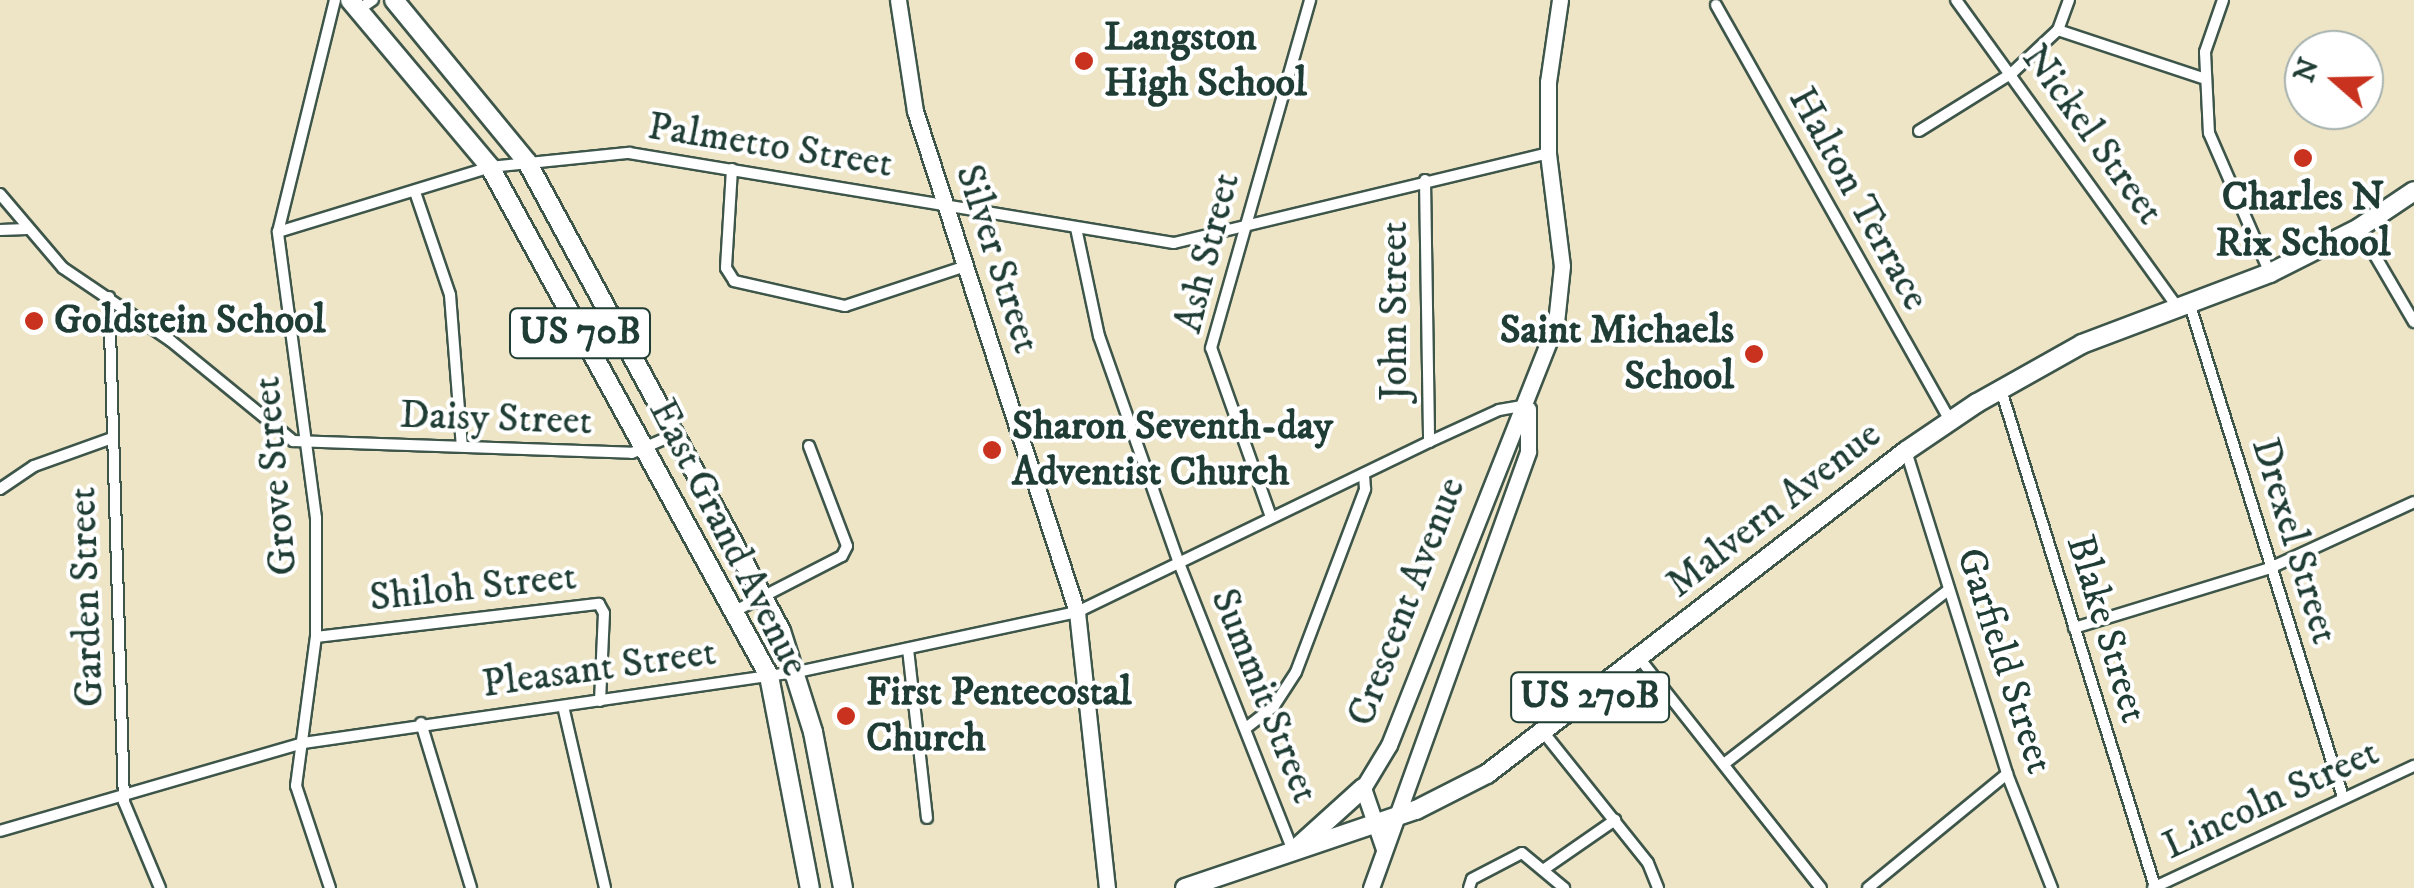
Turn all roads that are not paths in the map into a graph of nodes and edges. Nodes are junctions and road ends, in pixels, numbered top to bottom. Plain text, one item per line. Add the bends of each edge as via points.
1 (335, 0) edge
2 (394, 0) edge
3 (898, 0) edge
4 (1310, 0) edge
5 (1560, 0) edge
6 (1956, 0) edge
7 (2069, 0) edge
8 (2223, 0) edge
9 (360, 3) edge
10 (1716, 4) dead end
11 (2058, 30) junction
12 (2012, 72) junction
13 (2202, 78) junction
14 (1919, 131) dead end
15 (1548, 153) junction
16 (526, 162) junction
17 (490, 167) junction
18 (732, 169) junction
19 (1426, 180) junction
20 (2414, 191) edge
21 (415, 192) junction
22 (0, 194) edge
23 (945, 205) junction
24 (1076, 228) junction
25 (1243, 228) junction
26 (2359, 228) junction
27 (27, 229) junction
28 (0, 230) edge
29 (278, 232) junction
30 (966, 266) junction
31 (2270, 273) junction
32 (109, 296) junction
33 (2183, 304) junction
34 (2414, 322) edge
35 (2000, 390) junction
36 (1528, 405) junction
37 (1950, 421) junction
38 (676, 434) junction
39 (112, 438) junction
40 (1429, 442) junction
41 (310, 446) junction
42 (462, 446) junction
43 (809, 446) dead end
44 (644, 450) junction
45 (1906, 451) junction
46 (1364, 474) junction
47 (0, 489) edge
48 (2414, 502) edge
49 (1272, 517) junction
50 (1178, 562) junction
51 (2270, 568) junction
52 (1449, 586) junction
53 (1948, 590) junction
54 (1475, 596) junction
55 (764, 598) junction
56 (735, 612) junction
57 (1077, 612) junction
58 (2074, 628) junction
59 (316, 637) junction
60 (908, 649) junction
61 (1640, 658) junction
62 (797, 672) junction
63 (769, 676) junction
64 (600, 702) junction
65 (563, 706) junction
66 (421, 723) junction
67 (1246, 728) junction
68 (1544, 733) junction
69 (303, 743) junction
70 (1389, 744) junction
71 (1414, 754) junction
72 (1724, 764) junction
73 (2414, 766) edge
74 (2007, 774) junction
75 (1363, 788) junction
76 (124, 792) junction
77 (2343, 797) junction
78 (927, 818) dead end
79 (1394, 818) junction
80 (1615, 820) junction
81 (1372, 826) junction
82 (0, 831) edge
83 (1384, 849) junction
84 (1293, 851) junction
85 (1543, 870) junction
86 (2154, 887) edge
87 (160, 888) edge
88 (330, 888) edge
89 (471, 888) edge
90 (605, 888) edge
91 (810, 888) edge
92 (843, 888) edge
93 (1106, 888) edge
94 (1185, 888) edge
95 (1371, 888) edge
96 (1469, 888) edge
97 (1564, 888) edge
98 (1658, 888) edge
99 (1821, 888) edge
100 (1868, 888) edge
101 (2052, 888) edge

1 - 29 street, Grove Street
2 - 16 main road, East Grand Avenue / US 70B
3 - 23 street, Silver Street via 905,73
4 - 25 street, Ash Street
5 - 15 street, Crescent Avenue via 1548,82
6 - 12 street, Nickel Street
7 - 11 street
8 - 13 street
9 - 17 main road, East Grand Avenue / US 70B
10 - 37 street, Halton Terrace
11 - 12 street
11 - 13 street
12 - 14 street
12 - 33 street, Nickel Street
13 - 31 street via 2222,172
15 - 19 street, Palmetto Street
15 - 36 street, Crescent Avenue via 1562,266 1556,323
16 - 17 street, Palmetto Street
16 - 18 street, Palmetto Street via 629,153
16 - 38 main road, East Grand Avenue / US 70B
17 - 21 street, Palmetto Street
17 - 44 main road, East Grand Avenue / US 70B
18 - 23 street, Palmetto Street
18 - 30 street via 726,268 734,281 845,306
19 - 25 street, Palmetto Street
19 - 40 street, John Street
20 - 26 main road, Malvern Avenue / US 270B
21 - 29 street, Palmetto Street
21 - 42 street via 450,295
22 - 27 street
23 - 24 street, Palmetto Street
23 - 30 street, Silver Street
24 - 25 street, Palmetto Street via 1174,243
24 - 50 street, Summit Street via 1099,336
25 - 49 street, Ash Street via 1210,348
26 - 31 main road, Malvern Avenue / US 270B
26 - 34 street
27 - 28 street
27 - 32 street via 63,268
29 - 41 street, Grove Street
30 - 57 street, Silver Street
31 - 33 main road, Malvern Avenue / US 270B
32 - 39 street, Garden Street
32 - 41 street via 280,433
33 - 35 main road, Malvern Avenue / US 270B via 2082,344
33 - 51 street, Drexel Street
35 - 37 main road, Malvern Avenue / US 270B
35 - 58 street, Blake Street
36 - 40 street, Pleasant Street via 1498,410
36 - 52 street, Crescent Avenue via 1504,444
36 - 54 street, Crescent Avenue via 1528,451
37 - 45 main road, Malvern Avenue / US 270B
38 - 44 street, Daisy Street
38 - 55 main road, East Grand Avenue / US 70B
39 - 47 street via 34,466
39 - 76 street, Garden Street
40 - 46 street, Pleasant Street
41 - 42 street, Daisy Street
41 - 59 street, Grove Street
42 - 44 street, Daisy Street
43 - 55 street via 847,546 842,556
44 - 56 main road, East Grand Avenue / US 70B
45 - 53 street, Garfield Street
45 - 61 main road, Malvern Avenue / US 270B
46 - 49 street, Pleasant Street
46 - 67 street via 1365,490 1296,672 1274,706
48 - 51 street
49 - 50 street, Pleasant Street
50 - 57 street, Pleasant Street
50 - 67 street, Summit Street
51 - 58 street
51 - 77 street, Drexel Street
52 - 54 street
52 - 70 street, Crescent Avenue
53 - 72 street
53 - 74 street, Garfield Street
54 - 71 street, Crescent Avenue
55 - 56 street
55 - 62 main road, East Grand Avenue / US 70B
56 - 63 main road, East Grand Avenue / US 70B
57 - 60 street, Pleasant Street
57 - 93 street, Silver Street
58 - 86 street, Blake Street
59 - 64 street, Shiloh Street via 600,604
59 - 69 street, Grove Street
60 - 62 street, Pleasant Street
60 - 78 street
61 - 68 main road, Malvern Avenue / US 270B
61 - 72 street
62 - 63 street, Pleasant Street
62 - 92 main road, East Grand Avenue / US 70B
63 - 64 street, Pleasant Street
63 - 91 main road, East Grand Avenue / US 70B
64 - 65 street, Pleasant Street
65 - 66 street, Pleasant Street
65 - 90 street
66 - 69 street, Pleasant Street
66 - 89 street
67 - 84 street, Summit Street
68 - 79 main road, Malvern Avenue / US 270B via 1488,774
68 - 80 street
69 - 76 street, Pleasant Street
69 - 88 street, Grove Street via 296,786
70 - 71 street
70 - 75 street, Crescent Avenue
71 - 79 street, Crescent Avenue
72 - 99 street
73 - 77 street, Lincoln Street
74 - 100 street
74 - 101 street, Garfield Street
75 - 81 street, Crescent Avenue
75 - 84 main road
76 - 82 street, Pleasant Street
76 - 87 street, Garden Street
77 - 86 street, Lincoln Street
79 - 81 main road, Malvern Avenue / US 270B
79 - 83 street, Crescent Avenue
80 - 85 street
80 - 98 street
81 - 83 street, Crescent Avenue
81 - 84 main road, Malvern Avenue / US 270B
83 - 95 street, Crescent Avenue
84 - 94 main road, Malvern Avenue / US 270B
85 - 96 street via 1522,853 1472,879
85 - 97 street

